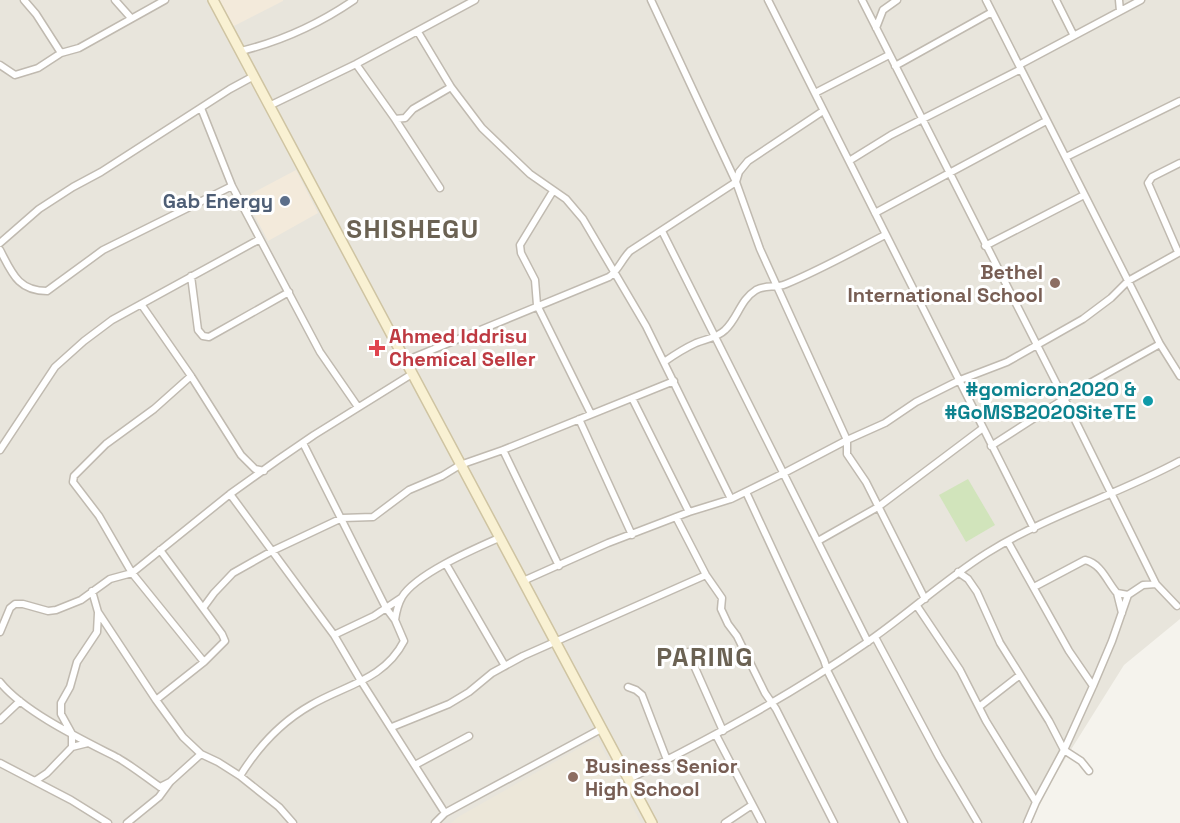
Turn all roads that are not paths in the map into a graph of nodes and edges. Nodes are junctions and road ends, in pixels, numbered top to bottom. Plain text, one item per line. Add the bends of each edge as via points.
1 (24, 0) edge
2 (115, 0) edge
3 (165, 0) edge
4 (213, 0) edge
5 (354, 0) edge
6 (476, 0) edge
7 (651, 0) edge
8 (768, 0) edge
9 (862, 0) edge
10 (897, 0) edge
11 (986, 0) edge
12 (1056, 0) edge
13 (1119, 0) edge
14 (1141, 0) edge
15 (1120, 11) junction
16 (992, 12) junction
17 (131, 18) junction
18 (876, 28) junction
19 (418, 32) junction
20 (1074, 34) junction
21 (241, 51) junction
22 (61, 53) junction
23 (889, 55) junction
24 (356, 64) junction
25 (0, 65) edge
26 (895, 66) junction
27 (1020, 67) junction
28 (254, 76) junction
29 (451, 87) junction
30 (815, 93) junction
31 (1180, 101) edge
32 (270, 105) junction
33 (201, 108) junction
34 (824, 111) junction
35 (395, 119) junction
36 (923, 119) junction
37 (1046, 121) junction
38 (1066, 157) junction
39 (849, 161) junction
40 (1180, 163) edge
41 (950, 173) junction
42 (736, 182) junction
43 (232, 186) junction
44 (440, 188) dead end
45 (553, 191) junction
46 (1084, 195) junction
47 (875, 213) junction
48 (662, 231) junction
49 (885, 235) junction
50 (260, 239) junction
51 (0, 243) edge
52 (986, 246) junction
53 (0, 250) edge
54 (1179, 252) edge
55 (614, 274) junction
56 (191, 276) junction
57 (1128, 281) junction
58 (777, 288) junction
59 (289, 292) junction
60 (141, 304) junction
61 (537, 305) junction
62 (716, 336) junction
63 (1160, 344) junction
64 (1036, 345) junction
65 (405, 361) junction
66 (664, 362) junction
67 (1179, 372) edge
68 (412, 374) junction
69 (191, 376) junction
70 (960, 380) junction
71 (674, 381) junction
72 (632, 398) junction
73 (1065, 400) junction
74 (358, 407) junction
75 (591, 414) junction
76 (579, 419) junction
77 (983, 428) junction
78 (847, 440) junction
79 (303, 443) junction
80 (991, 446) junction
81 (0, 450) edge
82 (503, 450) junction
83 (1180, 461) edge
84 (460, 465) junction
85 (264, 471) junction
86 (784, 473) junction
87 (746, 492) junction
88 (230, 494) junction
89 (1111, 494) junction
90 (731, 499) junction
91 (878, 507) junction
92 (689, 512) junction
93 (676, 517) junction
94 (342, 518) junction
95 (1034, 529) junction
96 (632, 535) junction
97 (500, 538) junction
98 (818, 541) junction
99 (1008, 542) junction
100 (160, 550) junction
101 (272, 550) junction
102 (446, 564) junction
103 (559, 566) junction
104 (958, 572) junction
105 (132, 573) junction
106 (706, 575) junction
107 (523, 581) junction
108 (1156, 584) junction
109 (1034, 587) junction
110 (92, 591) junction
111 (1117, 593) junction
112 (1128, 595) junction
113 (402, 597) junction
114 (925, 599) junction
115 (917, 606) junction
116 (1177, 606) dead end
117 (203, 608) junction
118 (386, 608) junction
119 (98, 612) junction
120 (1122, 615) junction
121 (395, 620) junction
122 (0, 632) edge
123 (334, 635) junction
124 (875, 636) junction
125 (556, 641) junction
126 (867, 642) junction
127 (688, 652) dead end
128 (204, 662) junction
129 (505, 666) junction
130 (826, 668) junction
131 (1020, 675) junction
132 (361, 681) junction
133 (0, 682) edge
134 (1093, 686) junction
135 (628, 687) dead end
136 (156, 700) junction
137 (20, 701) junction
138 (772, 703) junction
139 (979, 707) junction
140 (0, 720) edge
141 (392, 727) junction
142 (601, 729) junction
143 (723, 731) junction
144 (72, 734) junction
145 (716, 735) junction
146 (469, 736) dead end
147 (88, 743) junction
148 (72, 747) junction
149 (1064, 750) junction
150 (201, 754) junction
151 (667, 760) junction
152 (0, 763) edge
153 (415, 765) junction
154 (1089, 771) dead end
155 (240, 776) junction
156 (629, 778) junction
157 (35, 781) junction
158 (170, 782) junction
159 (160, 787) junction
160 (159, 796) junction
161 (1036, 802) junction
162 (752, 805) junction
163 (445, 813) junction
164 (108, 823) edge
165 (127, 823) edge
166 (293, 823) edge
167 (435, 823) edge
168 (652, 823) edge
169 (725, 823) edge
170 (762, 823) edge
171 (834, 823) edge
172 (904, 823) edge
173 (978, 823) edge
174 (1027, 823) edge

1 - 22 street
2 - 17 street
3 - 17 street
4 - 21 main road
5 - 21 street via 284,39
6 - 19 street
7 - 42 street
8 - 30 street
9 - 18 street
10 - 18 street via 883,10
11 - 16 street
12 - 20 street
13 - 15 street
14 - 15 street
15 - 20 street
16 - 26 street
16 - 27 street
17 - 22 street via 79,48
18 - 23 street
19 - 24 street
19 - 29 street
20 - 27 street
21 - 28 main road
22 - 25 street via 38,68 17,75
23 - 26 street
23 - 30 street
24 - 32 street
24 - 35 street
26 - 36 street
27 - 36 street
27 - 37 street
28 - 32 main road
28 - 33 street
29 - 35 street via 405,118
29 - 45 street via 482,128
30 - 34 street
31 - 38 street
32 - 65 main road
33 - 43 street
33 - 51 street via 39,209
34 - 39 street
34 - 42 street via 748,161
35 - 44 street
36 - 39 street
36 - 41 street
37 - 38 street
37 - 41 street
38 - 46 street
39 - 47 street
40 - 54 street via 1148,183
41 - 47 street
41 - 52 street
42 - 48 street
42 - 58 street
43 - 50 street
43 - 53 street via 103,250 47,291 24,287
45 - 55 street via 566,198 583,219
45 - 61 street via 520,245 535,280
46 - 52 street
46 - 57 street
47 - 49 street
48 - 55 street via 630,251
48 - 62 street
49 - 58 street
49 - 70 street
50 - 56 street
50 - 59 street
52 - 64 street
54 - 57 street
55 - 61 street
55 - 66 street
56 - 59 street via 198,330 209,337
56 - 60 street
57 - 63 street
57 - 64 street via 1085,317
58 - 62 street via 766,286 747,297 730,324
58 - 78 street
59 - 74 street via 320,352
60 - 69 street
60 - 81 street via 112,320 55,367
61 - 65 street
61 - 75 street
62 - 66 street
62 - 86 street
63 - 67 street
63 - 73 street
64 - 70 street via 1007,362
64 - 73 street
65 - 68 main road
66 - 71 street
68 - 74 street
68 - 84 main road
69 - 85 street via 248,464
69 - 105 street via 106,444 74,476 73,482 99,516
70 - 77 street
70 - 78 street
71 - 72 street
71 - 90 street
72 - 75 street
72 - 92 street
73 - 80 street
73 - 89 street
74 - 79 street
75 - 76 street
76 - 82 street
76 - 96 street
77 - 80 street
77 - 91 street
78 - 86 street
78 - 91 street via 847,454
79 - 85 street
79 - 94 street
80 - 95 street
82 - 84 street
82 - 103 street
83 - 89 street
84 - 94 street via 409,490 373,517
84 - 97 main road
85 - 88 street
86 - 87 street
86 - 98 street
87 - 90 street
87 - 130 street
88 - 100 street
88 - 101 street
89 - 95 street
89 - 108 street
90 - 92 street
91 - 98 street
91 - 114 street
92 - 93 street
93 - 96 street
93 - 106 street
94 - 101 street
94 - 118 street
95 - 99 street
96 - 103 street
97 - 102 street
97 - 107 main road
98 - 126 street
99 - 104 street
99 - 109 street
100 - 105 street
100 - 117 street
101 - 117 street via 233,573
101 - 123 street
102 - 113 street
102 - 129 street
103 - 107 street
104 - 114 street
104 - 131 street via 977,592 998,640
105 - 110 street via 110,579
105 - 128 street
106 - 125 street
106 - 138 street via 722,598 721,609 728,624
107 - 125 main road
108 - 112 street via 1143,585
108 - 116 street
109 - 111 street via 1085,560 1096,565
109 - 134 street
110 - 119 street
110 - 122 street via 56,610 15,604
111 - 112 street
111 - 120 street
112 - 120 street
113 - 118 street
113 - 121 street
114 - 115 street
115 - 124 street
115 - 139 street via 960,670
117 - 128 street via 225,641
118 - 121 street
118 - 123 street
119 - 136 street
119 - 144 street via 97,632 77,662 61,703 61,714
120 - 134 street
121 - 132 street via 404,641 401,647 382,670
123 - 132 street
124 - 126 street
124 - 173 street
125 - 129 street
125 - 142 main road
126 - 130 street
127 - 143 street
128 - 136 street
129 - 141 street via 449,704
130 - 138 street
130 - 172 street
131 - 139 street
131 - 149 street
132 - 141 street
132 - 155 street via 290,719 267,739
133 - 137 street
134 - 149 street
135 - 151 street via 642,695
136 - 150 street
137 - 140 street
137 - 144 street
138 - 143 street
138 - 171 street
139 - 161 street
141 - 153 street
142 - 156 main road
142 - 163 street
143 - 145 street
144 - 147 street
144 - 148 street
145 - 151 street
145 - 162 street
146 - 153 street
147 - 148 street
147 - 159 street via 120,759
148 - 157 street
149 - 154 street
149 - 161 street
150 - 155 street
150 - 158 street
151 - 156 street
152 - 157 street
153 - 163 street
155 - 166 street
156 - 168 main road
157 - 164 street
158 - 159 street
158 - 160 street
159 - 160 street
160 - 165 street
161 - 174 street
162 - 169 street
162 - 170 street
163 - 167 street

